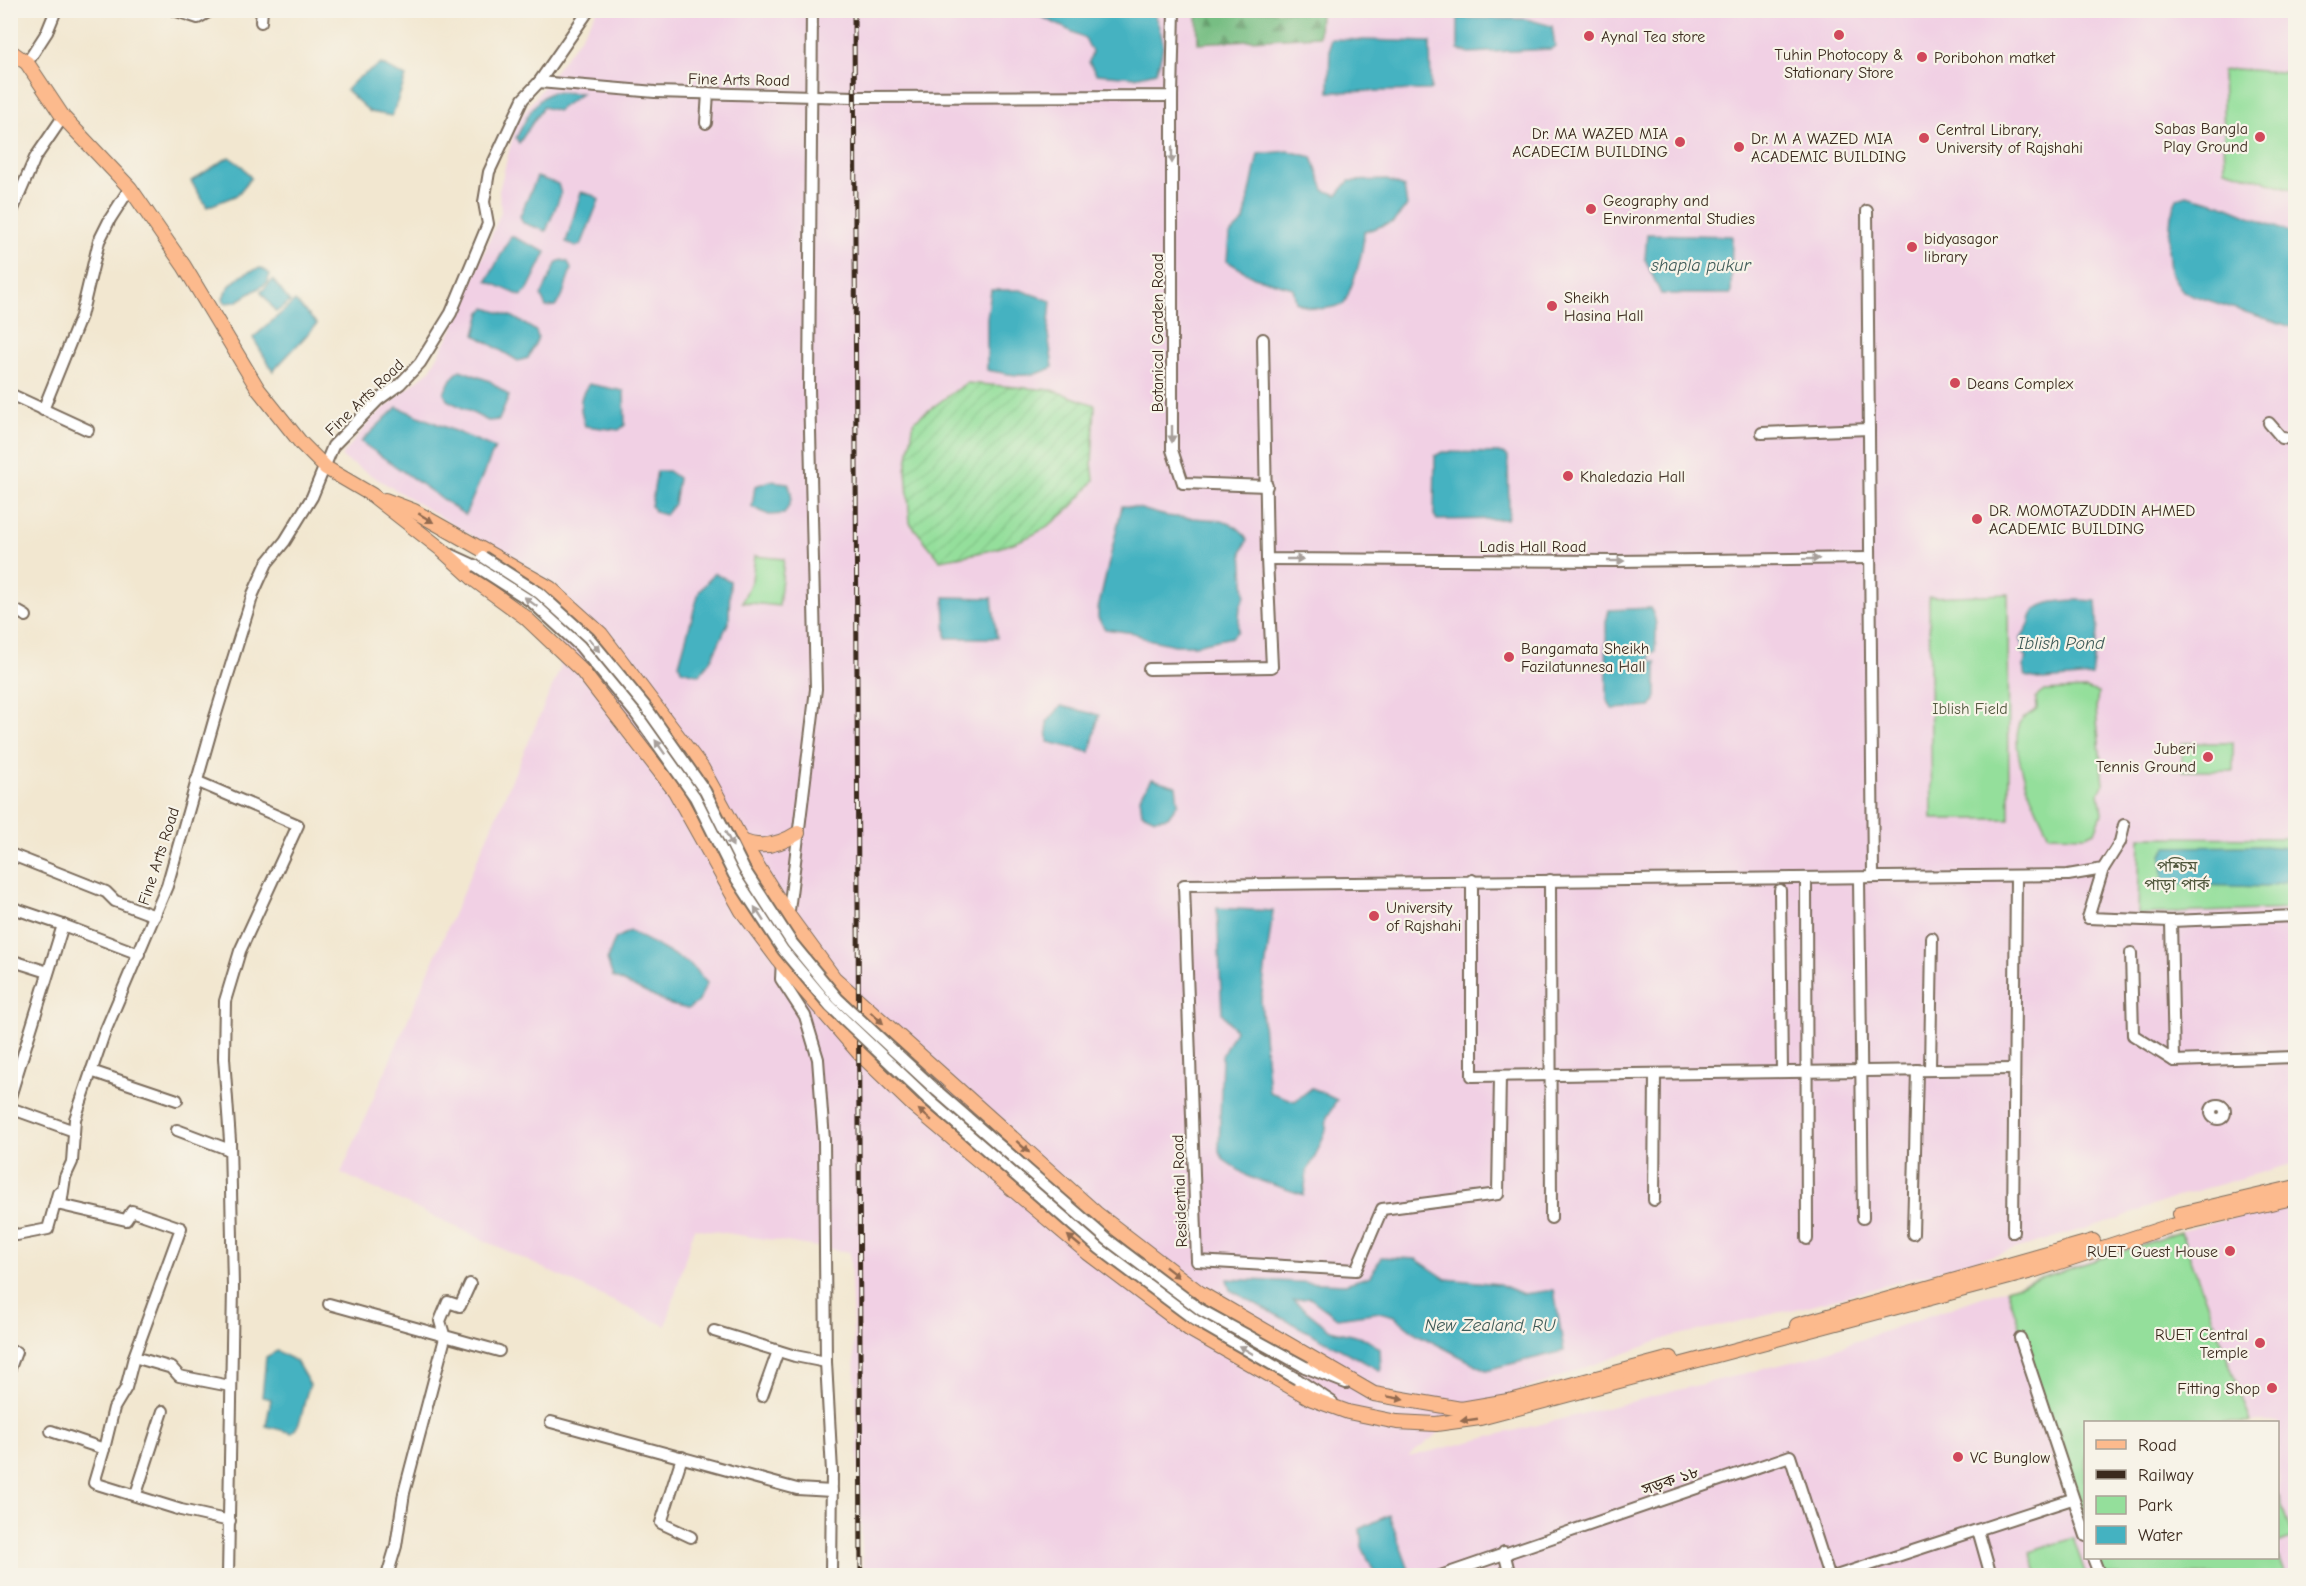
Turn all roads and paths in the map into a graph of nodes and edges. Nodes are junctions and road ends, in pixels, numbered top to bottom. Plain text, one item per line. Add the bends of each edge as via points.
1 (56, 10) edge
2 (174, 10) edge
3 (212, 10) edge
4 (262, 10) edge
5 (590, 10) edge
6 (812, 10) edge
7 (1174, 10) edge
8 (261, 22) dead end
9 (10, 51) edge
10 (27, 63) junction
11 (539, 82) junction
12 (708, 93) junction
13 (812, 95) junction
14 (1172, 96) junction
15 (63, 117) junction
16 (705, 123) dead end
17 (130, 188) junction
18 (1867, 211) dead end
19 (10, 216) edge
20 (1263, 339) dead end
21 (10, 394) edge
22 (43, 410) junction
23 (2269, 423) dead end
24 (1869, 429) junction
25 (88, 430) dead end
26 (1762, 433) dead end
27 (2295, 439) edge
28 (326, 468) junction
29 (1267, 486) junction
30 (372, 495) junction
31 (453, 534) junction
32 (441, 549) junction
33 (1870, 558) junction
34 (1267, 559) junction
35 (479, 562) junction
36 (10, 608) edge
37 (26, 616) dead end
38 (1149, 669) dead end
39 (196, 781) junction
40 (2124, 825) dead end
41 (798, 833) junction
42 (742, 841) junction
43 (10, 854) edge
44 (2103, 869) junction
45 (2016, 876) junction
46 (1873, 877) junction
47 (1806, 878) junction
48 (1859, 878) junction
49 (1472, 880) junction
50 (1550, 880) junction
51 (1780, 890) dead end
52 (10, 907) edge
53 (788, 915) junction
54 (155, 916) junction
55 (2295, 916) edge
56 (2171, 921) junction
57 (63, 925) junction
58 (1932, 938) dead end
59 (2131, 953) dead end
60 (139, 954) junction
61 (10, 960) edge
62 (781, 963) junction
63 (48, 972) junction
64 (2295, 1057) edge
65 (2174, 1061) junction
66 (2013, 1069) junction
67 (1917, 1070) junction
68 (1930, 1070) junction
69 (91, 1071) junction
70 (1861, 1071) junction
71 (1782, 1072) junction
72 (1806, 1072) junction
73 (1655, 1074) junction
74 (1551, 1075) junction
75 (1500, 1076) junction
76 (10, 1097) edge
77 (177, 1100) dead end
78 (10, 1108) edge
79 (177, 1130) dead end
80 (74, 1131) junction
81 (73, 1150) junction
82 (230, 1150) junction
83 (2295, 1187) edge
84 (2295, 1197) edge
85 (1654, 1200) dead end
86 (1551, 1218) dead end
87 (1863, 1218) dead end
88 (10, 1232) edge
89 (2013, 1232) dead end
90 (1913, 1234) dead end
91 (1807, 1239) dead end
92 (470, 1284) dead end
93 (329, 1304) dead end
94 (714, 1331) dead end
95 (444, 1334) junction
96 (2020, 1338) dead end
97 (499, 1351) dead end
98 (778, 1351) junction
99 (16, 1352) dead end
100 (134, 1357) junction
101 (826, 1362) junction
102 (10, 1368) edge
103 (230, 1386) junction
104 (1374, 1394) junction
105 (762, 1396) dead end
106 (163, 1411) dead end
107 (1348, 1413) junction
108 (551, 1422) dead end
109 (51, 1431) dead end
110 (104, 1449) junction
111 (682, 1457) junction
112 (832, 1491) junction
113 (136, 1494) junction
114 (2072, 1499) junction
115 (230, 1521) junction
116 (1978, 1530) junction
117 (2084, 1533) edge
118 (691, 1537) dead end
119 (1504, 1552) junction
120 (2094, 1559) edge
121 (228, 1575) edge
122 (387, 1575) edge
123 (831, 1575) edge
124 (1440, 1575) edge
125 (1510, 1575) edge
126 (1829, 1575) edge
127 (1836, 1575) edge
128 (1990, 1575) edge
129 (2100, 1575) edge

1 - 10 street
2 - 3 street via 198,18
4 - 8 street
5 - 11 street
6 - 13 street
7 - 14 street
9 - 10 main road
10 - 15 main road
11 - 12 street, Fine Arts Road
11 - 28 street, Fine Arts Road via 523,99 489,172 484,202 488,224 452,313 420,363 333,446
12 - 13 street, Fine Arts Road
12 - 16 street
13 - 14 street, Fine Arts Road
13 - 41 street via 809,387 816,689
14 -> 29 street, Botanical Garden Road via 1172,450 1182,483
15 - 17 main road
15 - 19 street via 34,158
17 - 22 street via 99,241 81,316
17 - 28 main road via 184,266 258,389
18 - 24 street
20 - 29 street
21 - 22 street
22 - 25 street
23 - 27 street via 2282,438
24 - 26 street
24 - 33 street
28 - 30 main road
28 - 39 street, Fine Arts Road via 285,541 267,563 253,594
29 - 34 street
30 -> 31 main road via 414,511
30 - 32 main road
31 - 35 street
31 - 42 main road via 550,588 601,634 702,768
32 - 35 street
32 - 62 main road via 525,617 582,671 675,791 742,911
34 -> 33 street, Ladis Hall Road
33 - 46 street
34 - 38 street via 1272,667
35 -> 104 street, bridge via 539,592 580,630 645,706 705,791 744,869 792,944 838,999 1108,1240 1201,1310 1305,1367
107 -> 35 street, bridge via 1195,1320 1100,1249 929,1100 830,1006 783,950 734,875 695,797 636,714 580,646 532,602
36 - 37 street
39 - 54 street, Fine Arts Road
39 - 82 street via 298,825 240,951 225,1001
40 - 44 street via 2120,842
41 - 42 main road via 783,843 764,846
41 - 53 street
42 - 53 main road
43 - 54 street
44 - 45 street via 2068,876
44 - 56 street via 2088,918
45 - 46 street
45 - 66 street
46 - 48 street
47 - 48 street
47 - 50 street
47 - 72 street
48 - 70 street
49 - 50 street
49 - 75 street via 1472,1076
49 - 75 street, Residential Road via 1184,885 1197,1262 1356,1270 1382,1209 1498,1194
50 - 74 street
51 - 71 street
52 - 57 street
53 - 62 street
53 -> 104 main road via 834,978 1096,1213 1200,1293
54 - 60 street, Fine Arts Road
55 - 56 street
56 - 65 street
57 - 60 street
57 - 63 street
58 - 68 street
59 - 65 street via 2133,1035
60 - 69 street, Fine Arts Road
61 - 63 street
62 - 101 street via 781,979 805,1016 818,1059 824,1140
107 -> 62 main road via 1312,1399 1189,1329 1088,1253 914,1106 859,1053
63 - 76 street
64 - 65 street
66 - 68 street
66 - 89 street
67 - 68 street
67 - 70 street
67 - 90 street
69 - 77 street
69 - 80 street, Fine Arts Road
70 - 72 street
70 - 87 street
71 - 72 street
71 - 73 street
72 - 91 street
73 - 74 street
73 - 85 street
74 - 75 street
74 - 86 street
78 - 80 street
79 - 82 street
80 - 81 street, Fine Arts Road
81 - 88 street via 48,1229 17,1235
81 - 100 street, Fine Arts Road via 61,1205 126,1220 132,1210 182,1228
82 - 103 street
104 -> 83 main road via 1461,1409 1514,1400 2054,1254 2164,1218
84 -> 107 main road via 2166,1227 2021,1274 1480,1418 1436,1424
92 - 95 street via 460,1306 448,1302 440,1321
93 - 95 street
94 - 98 street
95 - 97 street
95 - 122 street
96 - 114 street
98 - 101 street
98 - 105 street
99 - 102 street
100 - 103 street via 172,1368 179,1376
100 - 110 street via 126,1388 114,1408
101 - 112 street
103 - 115 street
106 - 113 street
108 - 111 street
109 - 110 street
110 - 113 street via 94,1483
111 - 112 street via 797,1489
111 - 118 street via 661,1523
112 - 123 street
113 - 115 street
114 - 116 street
114 - 117 street
115 - 121 street
116 - 127 street
116 - 128 street
119 - 124 street, সড়ক ১৮
119 - 125 street
119 - 126 street, সড়ক ১৮ via 1790,1456
120 - 129 street

